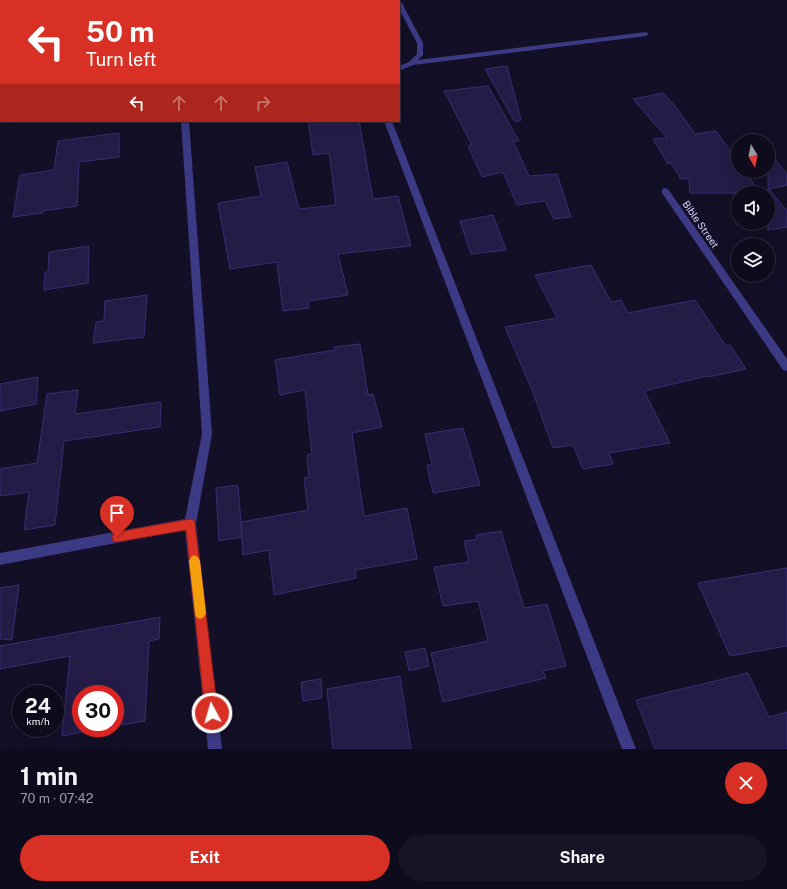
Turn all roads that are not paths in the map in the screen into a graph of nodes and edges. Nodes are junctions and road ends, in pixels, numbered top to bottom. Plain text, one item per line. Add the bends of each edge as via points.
1 (400, 5) edge
2 (646, 34) dead end
3 (411, 63) junction
4 (400, 68) edge
5 (185, 122) edge
6 (388, 122) edge
7 (665, 191) dead end
8 (787, 367) edge
9 (190, 524) junction
10 (0, 558) edge
11 (215, 749) edge
12 (629, 749) edge

1 - 3 street via 420,43 420,55
2 - 3 street
3 - 4 street
5 - 9 street via 207,434
6 - 12 street
7 - 8 street, Bible Street
9 - 10 street
9 - 11 street

